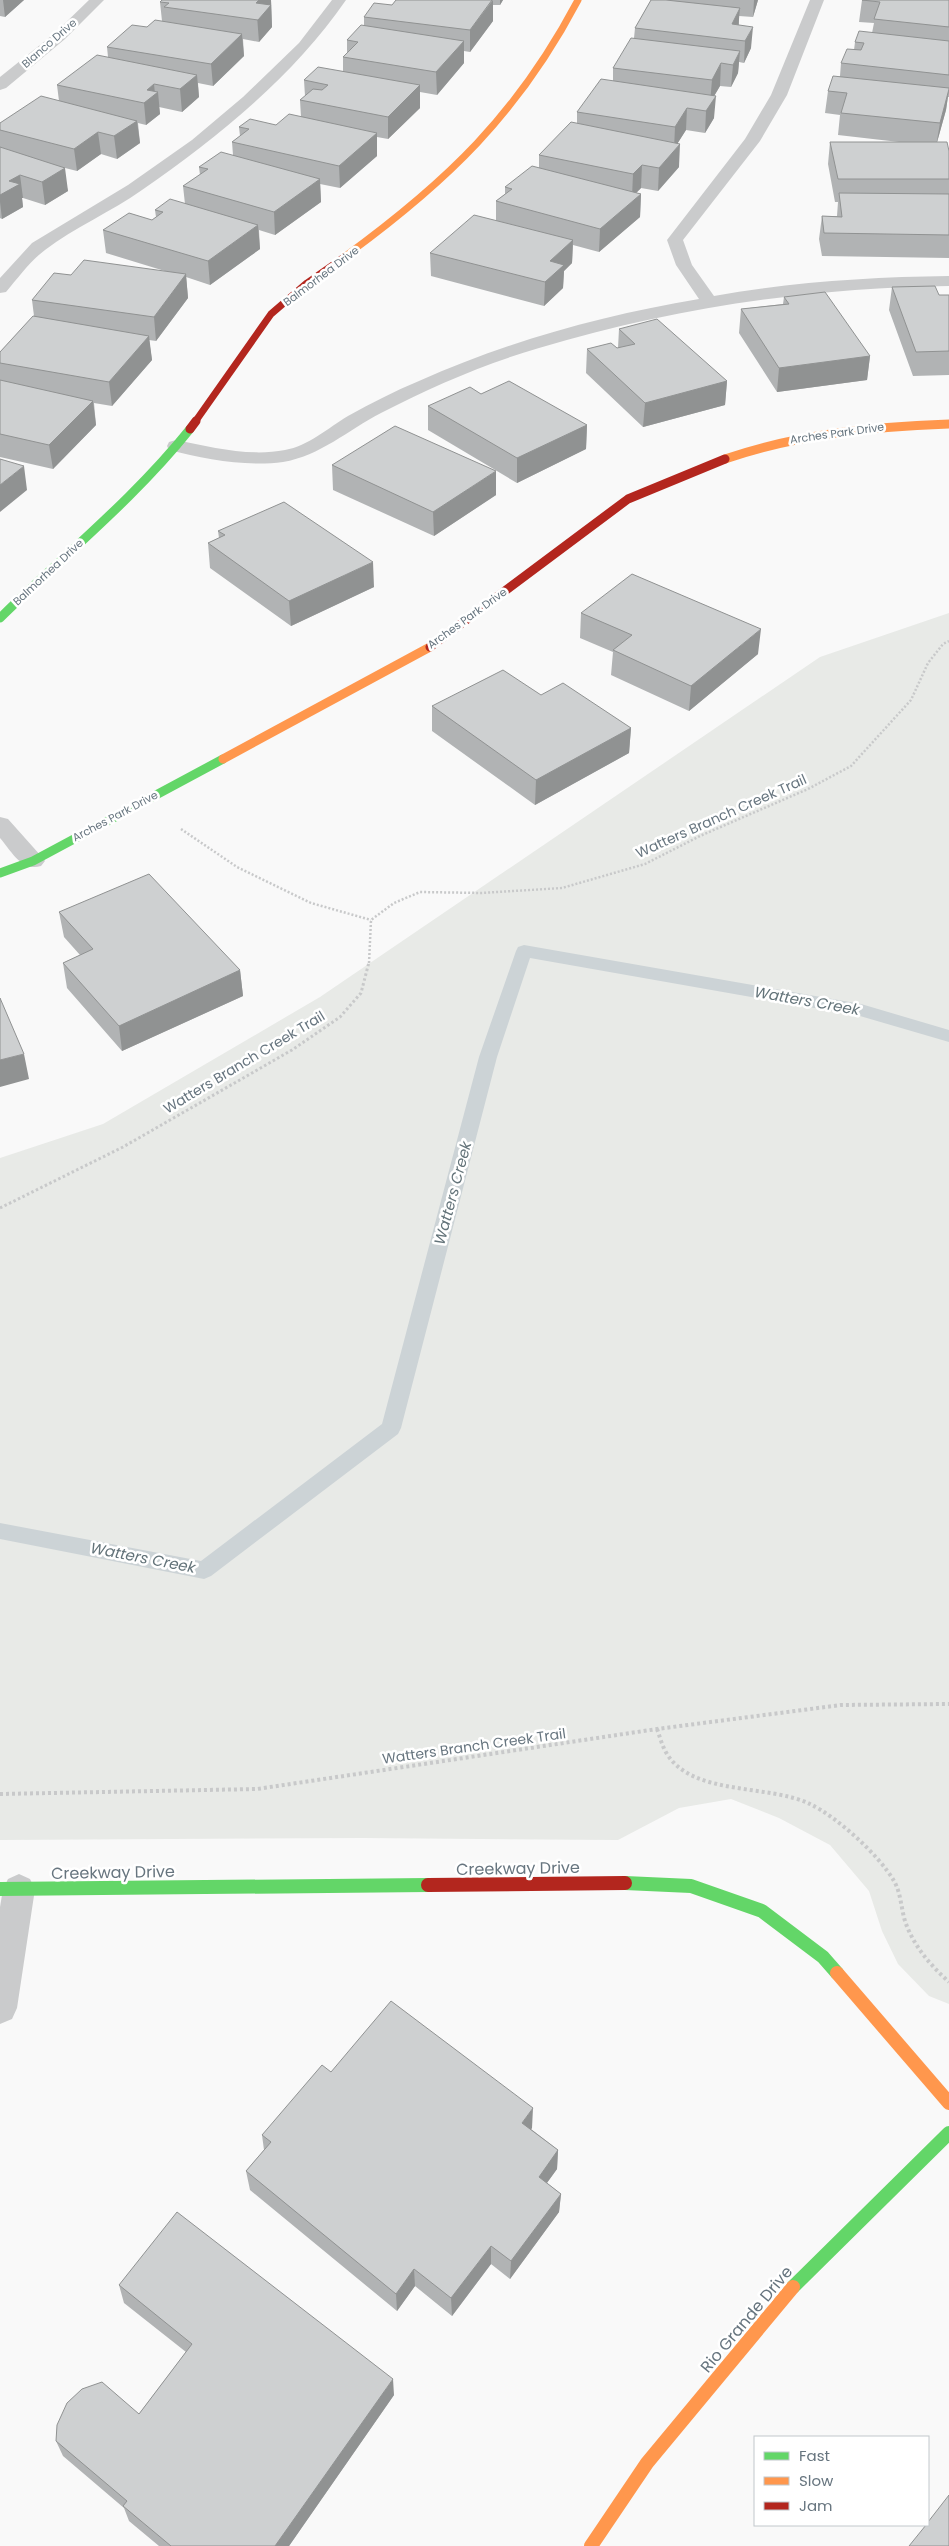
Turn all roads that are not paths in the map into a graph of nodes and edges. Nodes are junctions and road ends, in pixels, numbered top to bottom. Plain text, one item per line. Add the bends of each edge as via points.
1 (98, 0) edge
2 (339, 0) edge
3 (578, 0) edge
4 (818, 0) edge
5 (0, 84) edge
6 (949, 281) edge
7 (0, 288) edge
8 (709, 301) junction
9 (949, 424) edge
10 (176, 446) junction
11 (0, 618) edge
12 (0, 824) edge
13 (33, 860) junction
14 (0, 873) edge
15 (9, 1889) edge
16 (0, 2008) edge
17 (949, 2103) edge
18 (949, 2133) edge
19 (591, 2546) edge

1 - 5 street, Blanco Drive via 60,36
2 - 7 lane via 304,46 248,100 134,188 38,248
3 - 10 street, Balmorhea Drive via 569,22 538,72 496,124 407,211 275,311
4 - 8 lane via 779,95 756,134 675,240 687,270
6 - 8 lane via 837,285
8 - 10 lane via 582,330 467,367 363,416 308,449 286,456 236,456
9 - 13 street, Arches Park Drive via 886,426 787,440 728,458 628,499 433,645
10 - 11 street, Balmorhea Drive via 109,518 36,580
12 - 13 street
13 - 14 street, Arches Park Drive
15 - 16 lane
15 - 17 street, Creekway Drive via 616,1883 691,1886 762,1911 823,1956
18 - 19 street, Rio Grande Drive via 802,2276 646,2463

